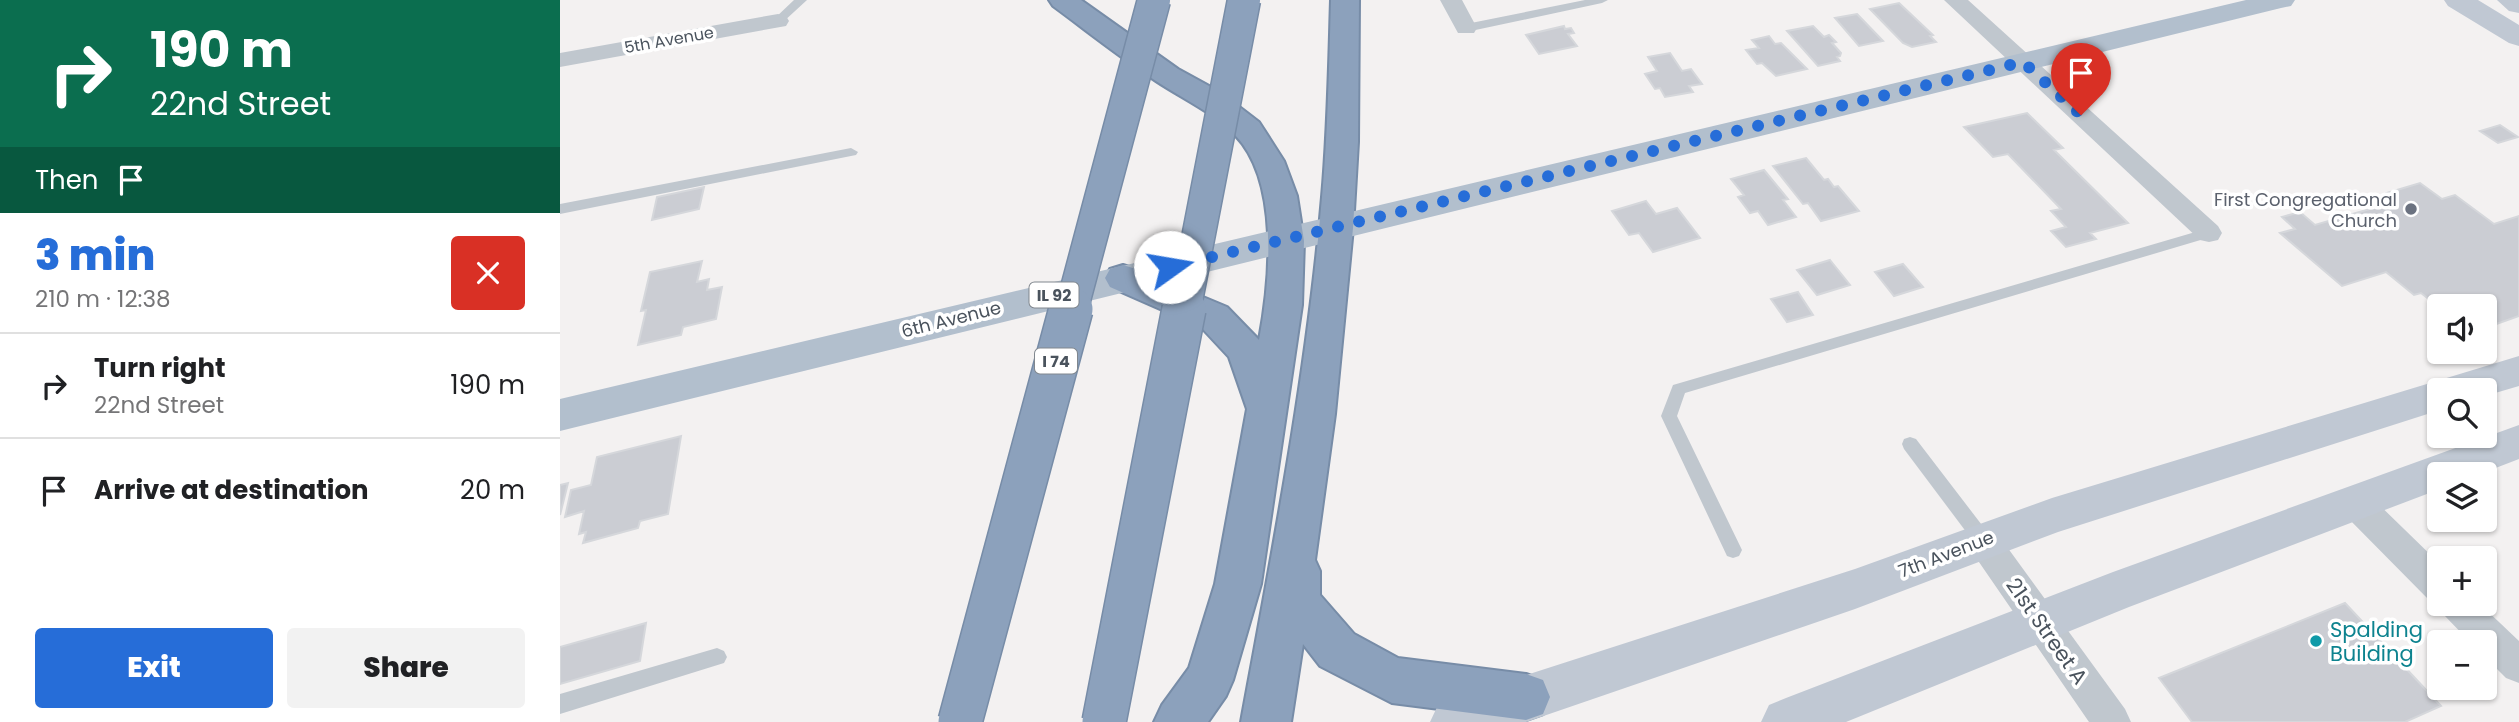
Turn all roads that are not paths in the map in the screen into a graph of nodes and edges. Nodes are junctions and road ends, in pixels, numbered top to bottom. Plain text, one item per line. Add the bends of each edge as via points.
1 (800, 0) edge
2 (1063, 0) edge
3 (1154, 0) edge
4 (1244, 0) edge
5 (1345, 0) edge
6 (1451, 0) edge
7 (1602, 0) edge
8 (1955, 0) edge
9 (2281, 0) edge
10 (2458, 0) edge
11 (2511, 0) edge
12 (2519, 5) edge
13 (778, 21) joint
14 (1466, 28) joint
15 (2519, 37) edge
16 (560, 60) edge
17 (2023, 62) junction
18 (850, 152) dead end
19 (560, 209) edge
20 (1336, 228) junction
21 (2209, 233) joint
22 (1287, 241) junction
23 (1122, 278) junction
24 (2519, 371) edge
25 (2494, 378) edge
26 (2427, 398) edge
27 (1266, 411) junction
28 (560, 415) edge
29 (2519, 442) edge
30 (1910, 444) dead end
31 (2355, 503) junction
32 (1299, 529) junction
33 (1982, 539) junction
34 (1732, 550) dead end
35 (2427, 575) edge
36 (2468, 616) edge
37 (2040, 623) junction
38 (717, 657) dead end
39 (2519, 666) edge
40 (1526, 696) junction
41 (560, 704) edge
42 (960, 722) edge
43 (1104, 722) edge
44 (1179, 722) edge
45 (1266, 722) edge
46 (1455, 722) edge
47 (1786, 722) edge
48 (2112, 722) edge

1 - 13 lane
2 - 22 highway via 1248,129 1268,161 1280,196
3 - 42 highway, I 74, bridge
4 - 43 highway, bridge
5 - 20 highway via 1345,98
6 - 14 street
7 - 14 lane
8 - 17 street
9 - 17 main road, 6th Avenue / IL 92
10 - 15 main road
11 - 12 main road
13 - 16 street, 5th Avenue
17 - 20 main road, 6th Avenue / IL 92
17 - 21 street
18 - 19 lane
20 - 22 main road, 6th Avenue / IL 92
20 - 32 highway
21 - 34 lane via 1679,389 1669,416
22 - 23 main road, 6th Avenue / IL 92
22 - 27 highway via 1284,305
23 - 27 highway via 1214,317 1245,350
23 - 28 main road, 6th Avenue / IL 92
24 - 25 main road
26 - 33 main road, 7th Avenue
27 - 44 highway via 1238,584 1209,680
29 - 31 main road
30 - 33 lane
31 - 35 street
31 - 37 main road
32 - 40 highway via 1297,602 1337,650 1392,680
32 - 45 highway
33 - 37 street, 21st Street A
33 - 40 main road, 7th Avenue via 1855,589
36 - 39 street
37 - 47 main road
37 - 48 street, 21st Street A
38 - 41 lane
40 - 46 main road, 7th Avenue

